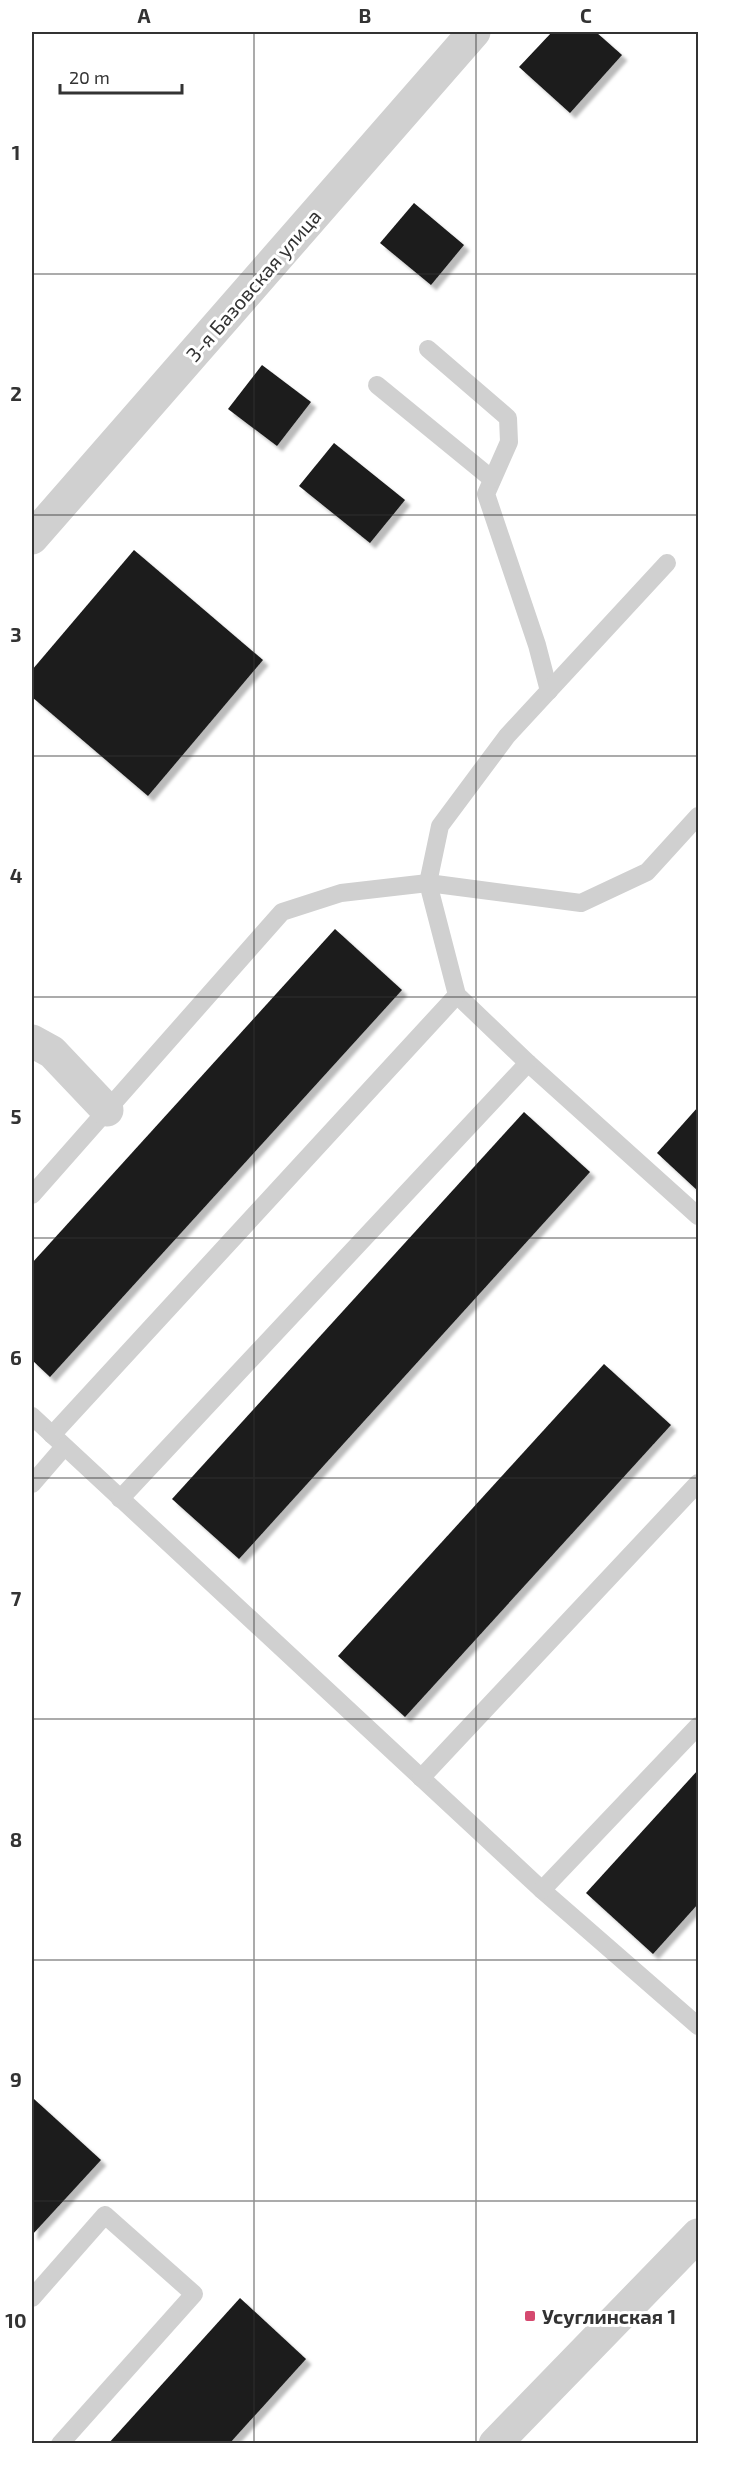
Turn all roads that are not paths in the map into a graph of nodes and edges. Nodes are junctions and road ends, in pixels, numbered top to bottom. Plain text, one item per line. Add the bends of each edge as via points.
1 (474, 32) edge
2 (428, 349) dead end
3 (377, 385) dead end
4 (492, 479) junction
5 (32, 538) edge
6 (667, 563) dead end
7 (549, 691) junction
8 (699, 816) edge
9 (429, 883) junction
10 (457, 995) junction
11 (32, 1041) edge
12 (528, 1063) junction
13 (107, 1110) junction
14 (32, 1195) edge
15 (699, 1216) edge
16 (32, 1416) edge
17 (58, 1441) junction
18 (699, 1483) edge
19 (32, 1484) edge
20 (120, 1499) junction
21 (699, 1726) edge
22 (421, 1778) junction
23 (542, 1890) junction
24 (699, 2026) edge
25 (699, 2235) edge
26 (32, 2298) edge
27 (60, 2444) edge
28 (495, 2444) edge

1 - 5 street, 3-я Базовская улица
2 - 4 lane via 508,418 509,442
3 - 4 lane
4 - 7 lane via 486,494
6 - 7 lane
7 - 9 lane via 507,736 440,826
8 - 9 lane via 647,872 581,903
9 - 10 lane
9 - 13 lane via 341,893 282,912
10 - 12 lane
10 - 17 lane
11 - 13 street via 52,1052
12 - 15 lane
12 - 20 lane
13 - 14 lane
16 - 17 lane
17 - 19 lane
17 - 20 lane
18 - 22 lane
20 - 22 lane
21 - 23 lane
22 - 23 lane
23 - 24 lane
25 - 28 street
26 - 27 lane via 105,2215 194,2294

